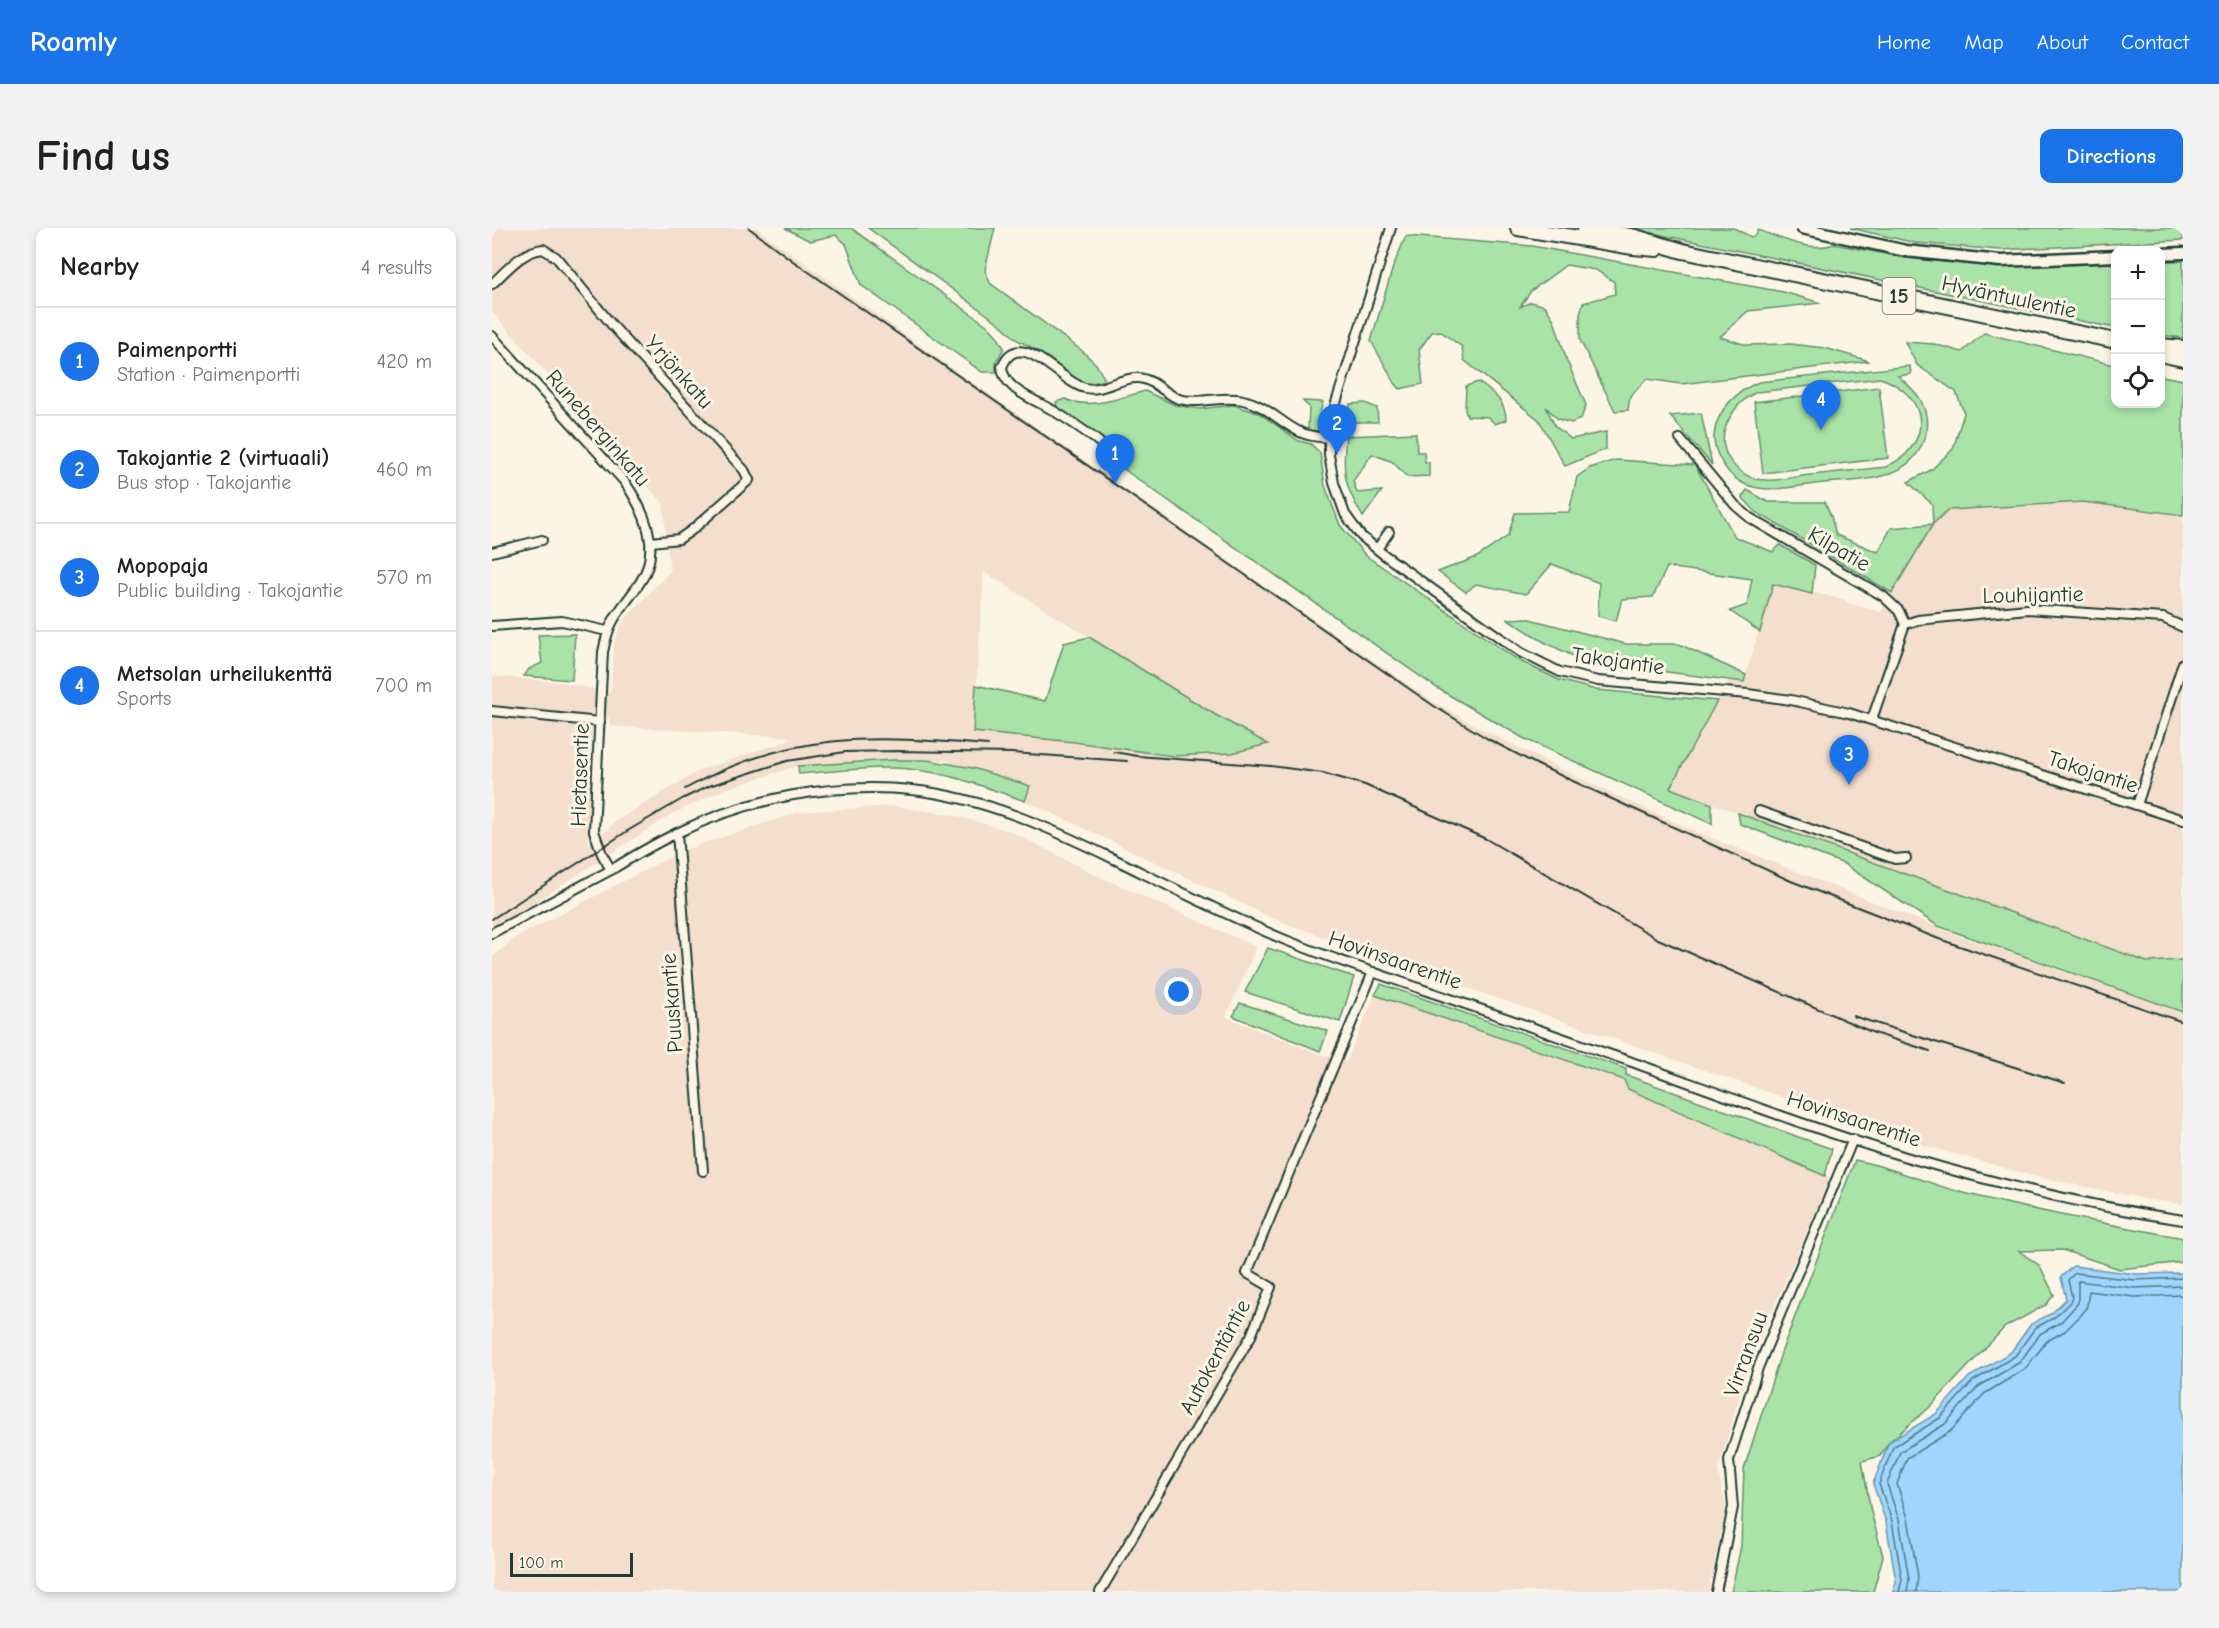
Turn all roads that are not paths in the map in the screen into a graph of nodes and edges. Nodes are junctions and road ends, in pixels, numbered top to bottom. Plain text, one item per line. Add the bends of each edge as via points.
1 (1391, 228) edge
2 (1518, 228) edge
3 (1586, 228) edge
4 (1802, 228) edge
5 (1683, 251) junction
6 (2183, 253) edge
7 (2165, 254) edge
8 (2111, 256) edge
9 (492, 284) edge
10 (492, 336) edge
11 (2111, 340) edge
12 (2165, 346) edge
13 (2183, 348) edge
14 (2165, 355) edge
15 (2183, 359) edge
16 (1329, 438) junction
17 (1680, 439) dead end
18 (1100, 443) dead end
19 (1389, 532) dead end
20 (542, 540) dead end
21 (651, 542) junction
22 (1377, 549) junction
23 (492, 552) edge
24 (1905, 624) junction
25 (492, 626) edge
26 (2183, 627) edge
27 (607, 630) junction
28 (603, 652) joint
29 (2183, 663) edge
30 (492, 711) edge
31 (1872, 719) junction
32 (600, 722) junction
33 (2137, 805) junction
34 (1759, 811) dead end
35 (2183, 819) edge
36 (677, 833) junction
37 (1906, 858) dead end
38 (611, 870) junction
39 (492, 933) edge
40 (1373, 972) junction
41 (1853, 1139) junction
42 (703, 1171) dead end
43 (2183, 1220) edge
44 (1100, 1592) edge
45 (1716, 1592) edge

1 - 16 street, Takojantie via 1335,406
2 - 5 highway, Hyväntuulentie / 15 via 1633,248
3 - 5 highway, Hyväntuulentie / 15
4 - 8 street via 1906,251 2000,261
5 - 11 highway, Hyväntuulentie / 15
6 - 7 street
9 - 21 street, Yrjönkatu via 534,250 543,249 556,257 612,325 744,470 749,480 692,530 679,538
10 - 21 street, Runeberginkatu via 624,481 638,501
12 - 13 highway
14 - 15 highway
16 - 18 street via 1303,434 1247,400 1180,399 1139,378 1087,389 1029,353 1009,355 1002,367 1008,381
16 - 22 street, Takojantie via 1331,469 1342,506 1361,536
17 - 24 street, Kilpatie via 1750,518 1883,596 1899,611
19 - 22 street
20 - 23 street
21 - 27 street, Runeberginkatu via 640,583
22 - 31 street, Takojantie via 1520,652 1560,672 1598,681 1780,698
24 - 26 street, Louhijantie via 2027,609 2163,618
24 - 31 street
25 - 27 street via 562,621
27 - 28 street, Runeberginkatu
28 - 32 street, Hietasentie
29 - 33 street
30 - 32 street
31 - 33 street, Takojantie
32 - 38 street, Hietasentie via 594,831
33 - 35 street, Takojantie
34 - 37 street via 1895,860
36 - 38 street, Hovinsaarentie
36 - 40 street, Hovinsaarentie via 758,803 797,794 882,788 957,797 1033,821 1282,938
36 - 42 street, Puuskantie
38 - 39 street
40 - 41 street, Hovinsaarentie
40 - 44 street, Autokentäntie via 1247,1273 1271,1287 1251,1336
41 - 43 street, Hovinsaarentie via 2045,1194
41 - 45 street, Virransuu via 1758,1368 1729,1460 1733,1507

